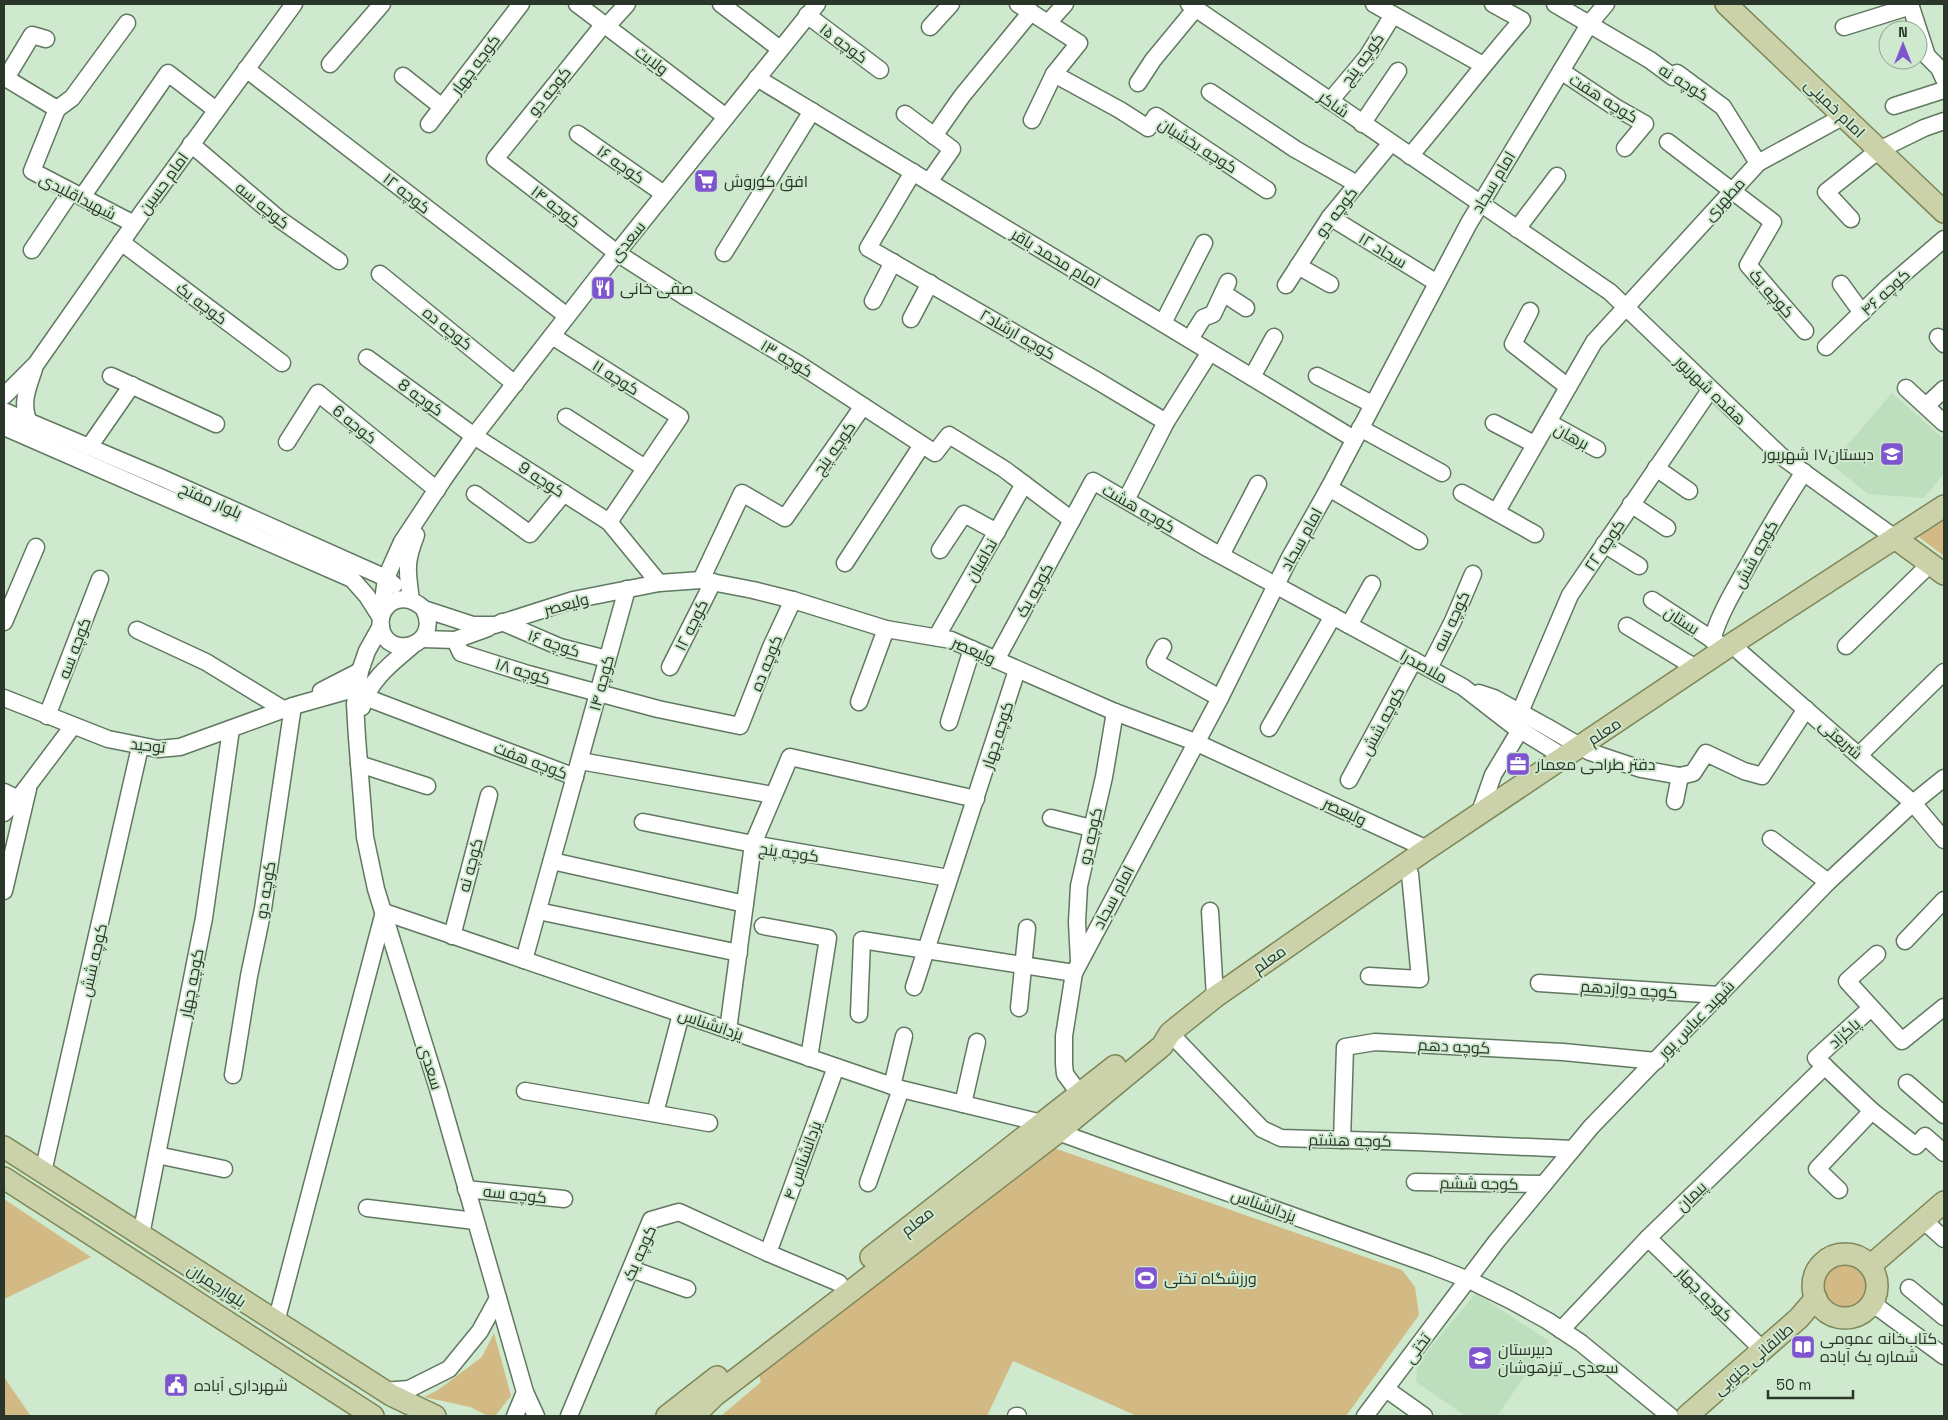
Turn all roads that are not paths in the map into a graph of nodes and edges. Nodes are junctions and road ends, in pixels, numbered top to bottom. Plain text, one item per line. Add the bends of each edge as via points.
1 (294, 4) edge
2 (382, 4) edge
3 (521, 4) edge
4 (577, 4) edge
5 (627, 4) edge
6 (721, 4) edge
7 (951, 4) edge
8 (1065, 4) edge
9 (1374, 4) edge
10 (1493, 4) edge
11 (1556, 4) edge
12 (1606, 4) edge
13 (1726, 4) edge
14 (1910, 5) edge
15 (1193, 6) edge
16 (1025, 8) edge
17 (812, 10) edge
18 (1515, 12) edge
19 (1393, 15) junction
20 (1590, 23) junction
21 (127, 24) dead end
22 (1048, 24) junction
23 (605, 25) junction
24 (930, 27) dead end
25 (1844, 27) dead end
26 (46, 39) dead end
27 (780, 50) junction
28 (330, 64) dead end
29 (1483, 65) junction
30 (246, 69) junction
31 (880, 70) dead end
32 (1398, 70) dead end
33 (1561, 71) junction
34 (1054, 74) junction
35 (403, 76) dead end
36 (5, 77) edge
37 (757, 78) junction
38 (1944, 79) edge
39 (1138, 83) dead end
40 (1944, 90) edge
41 (1210, 92) dead end
42 (1330, 101) junction
43 (1894, 106) dead end
44 (442, 107) junction
45 (57, 109) junction
46 (216, 110) junction
47 (812, 111) junction
48 (905, 114) dead end
49 (726, 116) junction
50 (1844, 116) junction
51 (1032, 120) dead end
52 (1944, 121) edge
53 (429, 124) dead end
54 (1362, 124) junction
55 (578, 134) dead end
56 (934, 136) junction
57 (1668, 142) dead end
58 (1391, 143) junction
59 (191, 144) junction
60 (1625, 148) dead end
61 (1879, 150) junction
62 (1410, 156) junction
63 (495, 159) joint
64 (1758, 163) junction
65 (913, 172) junction
66 (1557, 176) dead end
67 (929, 182) junction
68 (1357, 184) junction
69 (1268, 190) dead end
70 (1732, 190) junction
71 (76, 194) junction
72 (664, 194) junction
73 (1481, 204) junction
74 (1944, 212) edge
75 (1330, 217) junction
76 (1851, 219) dead end
77 (134, 224) junction
78 (1517, 229) junction
79 (1944, 239) edge
80 (121, 242) junction
81 (1204, 243) dead end
82 (32, 250) dead end
83 (724, 252) dead end
84 (617, 253) junction
85 (339, 261) dead end
86 (893, 262) junction
87 (1298, 266) junction
88 (380, 274) dead end
89 (930, 283) junction
90 (1437, 283) junction
91 (1330, 284) dead end
92 (1841, 284) dead end
93 (1286, 285) dead end
94 (873, 301) dead end
95 (1625, 307) junction
96 (1246, 308) dead end
97 (1530, 311) dead end
98 (1862, 313) junction
99 (567, 316) junction
100 (911, 319) dead end
101 (1163, 323) junction
102 (1805, 331) dead end
103 (552, 336) junction
104 (1274, 337) dead end
105 (1190, 339) junction
106 (1826, 347) dead end
107 (1210, 352) junction
108 (367, 358) dead end
109 (282, 363) dead end
110 (36, 364) junction
111 (111, 376) dead end
112 (1317, 376) dead end
113 (1252, 378) junction
114 (515, 384) junction
115 (132, 385) junction
116 (1568, 387) junction
117 (1906, 388) dead end
118 (1944, 389) edge
119 (1710, 390) junction
120 (4, 396) edge
121 (1372, 404) junction
122 (863, 406) junction
123 (1926, 406) junction
124 (4, 411) edge
125 (566, 417) dead end
126 (28, 420) junction
127 (1166, 422) junction
128 (1548, 422) junction
129 (1494, 423) dead end
130 (1944, 423) edge
131 (216, 424) dead end
132 (4, 427) edge
133 (1357, 434) junction
134 (474, 436) junction
135 (287, 442) dead end
136 (1534, 444) junction
137 (922, 445) junction
138 (89, 447) junction
139 (1597, 449) dead end
140 (645, 468) junction
141 (1656, 468) junction
142 (1804, 472) junction
143 (1442, 473) dead end
144 (1024, 484) junction
145 (1258, 484) dead end
146 (1329, 488) junction
147 (437, 490) junction
148 (1689, 491) dead end
149 (1462, 492) dead end
150 (564, 493) junction
151 (475, 494) dead end
152 (1126, 500) junction
153 (1631, 504) junction
154 (1944, 506) edge
155 (426, 507) junction
156 (1497, 511) junction
157 (1072, 520) junction
158 (609, 522) junction
159 (1667, 528) dead end
160 (997, 532) junction
161 (1535, 534) dead end
162 (1895, 538) junction
163 (1419, 541) dead end
164 (1604, 544) junction
165 (36, 547) dead end
166 (940, 550) dead end
167 (1221, 556) junction
168 (845, 563) dead end
169 (1639, 566) dead end
170 (1937, 569) edge
171 (1473, 574) dead end
172 (386, 578) junction
173 (100, 579) dead end
174 (707, 581) junction
175 (659, 583) junction
176 (1372, 584) dead end
177 (1276, 585) junction
178 (627, 589) junction
179 (793, 600) junction
180 (1652, 600) dead end
181 (418, 604) junction
182 (1333, 616) junction
183 (4, 622) edge
184 (381, 622) junction
185 (498, 624) junction
186 (1350, 625) junction
187 (1627, 626) dead end
188 (886, 629) junction
189 (137, 630) dead end
190 (937, 636) junction
191 (456, 640) junction
192 (417, 642) junction
193 (1724, 643) junction
194 (1846, 646) dead end
195 (1163, 647) dead end
196 (972, 649) junction
197 (608, 659) junction
198 (996, 660) junction
199 (1421, 664) junction
200 (670, 667) dead end
201 (1696, 668) junction
202 (1018, 670) junction
203 (360, 671) junction
204 (1944, 672) edge
205 (1463, 687) junction
206 (361, 693) junction
207 (598, 693) junction
208 (4, 698) edge
209 (1220, 698) junction
210 (859, 702) dead end
211 (288, 707) junction
212 (1806, 709) junction
213 (1115, 712) junction
214 (1520, 712) junction
215 (47, 716) junction
216 (949, 722) dead end
217 (74, 726) junction
218 (1269, 728) dead end
219 (231, 729) junction
220 (1520, 730) junction
221 (1195, 742) junction
222 (140, 747) junction
223 (1572, 752) junction
224 (1859, 755) junction
225 (580, 761) junction
226 (359, 764) junction
227 (1680, 776) junction
228 (575, 777) junction
229 (1944, 778) edge
230 (1349, 780) dead end
231 (29, 784) junction
232 (427, 786) dead end
233 (489, 795) dead end
234 (773, 795) junction
235 (11, 796) edge
236 (976, 799) junction
237 (1675, 801) dead end
238 (1913, 803) junction
239 (1480, 812) junction
240 (4, 813) edge
241 (1051, 818) dead end
242 (643, 822) dead end
243 (1091, 828) junction
244 (1771, 839) dead end
245 (1944, 840) edge
246 (753, 844) junction
247 (1427, 849) junction
248 (552, 861) junction
249 (1405, 864) junction
250 (949, 878) junction
251 (1828, 882) junction
252 (4, 891) edge
253 (1944, 900) edge
254 (745, 904) junction
255 (538, 911) junction
256 (1210, 911) dead end
257 (384, 912) junction
258 (763, 926) dead end
259 (1027, 928) dead end
260 (452, 936) junction
261 (1905, 941) dead end
262 (925, 951) junction
263 (738, 953) junction
264 (1878, 954) dead end
265 (524, 960) junction
266 (1024, 967) junction
267 (1076, 968) junction
268 (1369, 976) dead end
269 (1539, 983) dead end
270 (914, 987) dead end
271 (1719, 995) junction
272 (1216, 997) junction
273 (1944, 1007) edge
274 (1019, 1008) dead end
275 (1871, 1008) junction
276 (681, 1014) junction
277 (859, 1014) dead end
278 (728, 1030) junction
279 (1170, 1033) junction
280 (904, 1036) dead end
281 (978, 1042) dead end
282 (810, 1058) junction
283 (1656, 1061) junction
284 (1820, 1062) junction
285 (836, 1067) junction
286 (233, 1074) dead end
287 (1907, 1083) dead end
288 (897, 1088) junction
289 (526, 1091) dead end
290 (1079, 1093) junction
291 (963, 1104) junction
292 (1872, 1112) junction
293 (655, 1113) junction
294 (1944, 1116) edge
295 (709, 1124) dead end
296 (1050, 1127) junction
297 (1925, 1136) junction
298 (1342, 1140) junction
299 (4, 1147) edge
300 (1573, 1149) junction
301 (1944, 1153) edge
302 (157, 1155) junction
303 (224, 1169) dead end
304 (43, 1172) junction
305 (4, 1178) edge
306 (1415, 1182) dead end
307 (868, 1183) dead end
308 (1544, 1184) junction
309 (466, 1189) junction
310 (1839, 1190) dead end
311 (564, 1199) dead end
312 (1944, 1202) edge
313 (367, 1208) dead end
314 (1923, 1220) junction
315 (475, 1221) junction
316 (141, 1235) junction
317 (1648, 1238) junction
318 (1944, 1239) edge
319 (768, 1253) junction
320 (1870, 1266) junction
321 (631, 1268) junction
322 (1469, 1280) junction
323 (839, 1282) junction
324 (1909, 1288) dead end
325 (686, 1289) dead end
326 (498, 1298) junction
327 (1872, 1303) junction
328 (1821, 1305) junction
329 (1944, 1317) edge
330 (276, 1322) junction
331 (1561, 1330) junction
332 (1763, 1350) junction
333 (1944, 1356) edge
334 (1386, 1389) junction
335 (383, 1391) junction
336 (525, 1392) junction
337 (373, 1416) edge
338 (434, 1416) edge
339 (515, 1416) edge
340 (537, 1416) edge
341 (569, 1416) edge
342 (667, 1416) edge
343 (694, 1416) edge
344 (1365, 1416) edge
345 (1424, 1416) edge
346 (1670, 1416) edge
347 (1688, 1416) edge
348 (1707, 1416) edge

1 - 30 street, امام حسین
2 - 28 street
3 - 44 street, کوچه چهار
4 - 23 street, ولایت
5 - 23 street
6 - 27 street
7 - 24 street
8 - 22 street
9 - 19 street
10 - 18 street
11 - 20 street
12 - 20 street, امام سجاد
13 - 50 main road, امام خمینی
14 - 25 street
14 - 38 street via 1927,56 1939,68
15 - 39 street
15 - 42 street, شاکر
16 - 22 street
16 - 56 street
17 - 27 street, سعدی
17 - 31 street, کوچه ۱۵
18 - 29 street
19 - 29 street
19 - 42 street, کوچه پنج via 1367,57
20 - 33 street, امام سجاد
20 - 64 street, کوچه نه via 1673,77 1677,73 1723,107
21 - 45 street via 72,98
22 - 34 street via 1079,43
23 - 49 street, ولایت
23 - 63 street, کوچه دو
26 - 36 street via 32,35
27 - 37 street, سعدی
29 - 62 street
30 - 46 street, امام حسین
30 - 99 street, کوچه ۱۲
32 - 54 street
33 - 60 street, کوچه هفت via 1646,124
33 - 73 street, امام سجاد
34 - 51 street
34 - 69 street, کوچه بخشیان via 1148,128 1156,116
35 - 44 street
36 - 45 street
37 - 47 street, امام محمد باقر
37 - 49 street, سعدی
40 - 43 street
41 - 68 street via 1295,149
42 - 54 street, شاکر
44 - 53 street, کوچه چهار
45 - 71 street, شهیداقلیدی via 32,171
46 - 59 street, امام حسین
46 - 71 street via 168,73
47 - 65 street, امام محمد باقر
47 - 83 street
48 - 56 street
49 - 72 street, سعدی
50 - 61 main road, امام خمینی
50 - 64 street, مطهری
52 - 61 street
54 - 58 street, شاکر
55 - 72 street, کوچه ۱۶
56 - 67 street via 952,148
57 - 70 street
58 - 62 street, شاکر
58 - 68 street, کوچه دو
59 - 77 street, امام حسین
59 - 85 street, کوچه سه via 279,219
61 - 74 main road, امام خمینی
61 - 76 street via 1826,192
62 - 73 street, شاکر
63 - 84 street, کوچه ۱۴
64 - 70 street, مطهری
65 - 67 street, امام محمد باقر
65 - 86 street, کوچه ارشاد۲ via 868,248
66 - 78 street
67 - 101 street, امام محمد باقر
68 - 75 street, کوچه دو
70 - 95 street, مطهری
70 - 102 street, کوچه یک via 1773,222 1748,265
71 - 77 street, شهیداقلیدی
71 - 82 street
72 - 84 street, سعدی
73 - 78 street, هفده شهریور
73 - 90 street, امام سجاد
75 - 87 street, کوچه دو
75 - 90 street, سجاد ۱۲
77 - 80 street, امام حسین
78 - 95 street, هفده شهریور via 1610,292
79 - 98 street, کوچه ۴۶
80 - 109 street, کوچه یک
80 - 110 street, امام حسین
81 - 101 street
84 - 99 street, سعدی
84 - 122 street, کوچه ۱۳
86 - 89 street, کوچه ارشاد۲
86 - 94 street
87 - 91 street
87 - 93 street, کوچه دو
88 - 114 street, کوچه ده
89 - 100 street
89 - 127 street, کوچه ارشاد۲
90 - 121 street, امام سجاد
92 - 98 street
95 - 116 street, مطهری via 1594,342
95 - 119 street, هفده شهریور
96 - 105 street via 1225,287 1213,314 1203,318
97 - 116 street via 1513,344
98 - 106 street, کوچه ۴۶
99 - 103 street, سعدی
101 - 105 street, امام محمد باقر
103 - 114 street, سعدی
103 - 140 street, کوچه ۱۱ via 680,417
104 - 113 street
105 - 107 street, امام محمد باقر
107 - 113 street, امام محمد باقر
107 - 127 street
108 - 134 street, کوچه 8
110 - 120 street
110 - 126 street via 24,398
111 - 115 street
112 - 121 street
113 - 133 street, امام محمد باقر
114 - 134 street, سعدی
115 - 131 street
115 - 138 street
116 - 128 street, مطهری
117 - 123 street
118 - 123 street
119 - 141 street, کوچه ۲۲
119 - 142 street, هفده شهریور via 1781,456
121 - 133 street, امام سجاد
122 - 137 street, کوچه ۱۳
122 - 174 street, کوچه پنج via 785,518 742,492
123 - 130 street
124 - 126 street, بلوار مفتح
125 - 140 street
126 - 138 street, بلوار مفتح
127 - 152 street
128 - 136 street, مطهری
128 - 139 street, برهان
129 - 136 street
132 - 184 street, بلوار مفتح via 352,579 367,596
133 - 143 street
133 - 146 street, امام سجاد
134 - 147 street, سعدی
134 - 150 street, کوچه 9
135 - 147 street, کوچه 6 via 318,394
136 - 156 street, مطهری
137 - 144 street via 935,453 950,435
137 - 168 street
138 - 172 street, بلوار مفتح
140 - 158 street
141 - 148 street
141 - 153 street, کوچه ۲۲
142 - 162 street, هفده شهریور
142 - 193 street, کوچه شش via 1779,510 1716,627
144 - 157 street
144 - 160 street, ندافیان
145 - 167 street
146 - 163 street
146 - 177 street, امام سجاد
147 - 155 street, سعدی
149 - 156 street
150 - 151 street via 530,534
150 - 158 street, کوچه 9
152 - 157 street, کوچه هشت via 1092,481
152 - 167 street, کوچه هشت
153 - 159 street
153 - 164 street, کوچه ۲۲
154 - 162 main road, معلم
155 - 172 street, سعدی via 402,542
155 - 181 street, سعدی via 406,568
156 - 161 street
157 - 198 street, کوچه یک
158 - 175 street
160 - 166 street via 964,514
160 - 190 street, ندافیان
162 - 170 main road, هفده شهریور
162 - 193 main road, معلم
164 - 169 street
164 - 214 street, کوچه ۲۲ via 1570,595
165 - 183 street
167 - 177 street, کوچه هشت
170 - 194 street
171 - 199 street, کوچه سه via 1453,621
172 - 181 street, بلوار مفتح
172 - 184 street, سعدی
173 - 215 street, کوچه سه
174 - 175 street, ولیعصر
174 - 179 street, ولیعصر
174 - 200 street, کوچه ۱۲
175 - 178 street, ولیعصر
176 - 186 street
177 - 182 street, ملاصدرا
177 - 209 street, امام سجاد
178 - 185 street, ولیعصر via 573,600
178 - 197 street, کوچه ۱۴
179 - 188 street, ولیعصر
179 - 207 street, کوچه ده via 740,726
180 - 193 street, بستان
181 - 184 street via 395,600 388,605
181 - 185 street, ولیعصر via 473,625
181 - 192 street via 429,624
182 - 186 street, ملاصدرا
182 - 218 street
184 - 192 street via 383,634 394,644
184 - 203 street, سعدی
185 - 191 street, ولیعصر
185 - 197 street, کوچه ۱۶ via 560,647
186 - 199 street, ملاصدرا
187 - 201 street
188 - 190 street, ولیعصر
188 - 210 street
189 - 211 street via 206,662
190 - 196 street, ولیعصر
191 - 192 street, ولیعصر
191 - 207 street, کوچه ۱۸ via 461,652
192 - 206 street
193 - 201 main road, معلم
193 - 212 street, شریعتی via 1740,652
195 - 209 street via 1155,662
196 - 198 street, ولیعصر
196 - 216 street
197 - 207 street, کوچه ۱۴
198 - 202 street, ولیعصر
199 - 205 street, ملاصدرا
199 - 230 street, کوچه شش
201 - 223 main road, معلم
202 - 213 street, ولیعصر
202 - 236 street, کوچه چهار
203 - 206 street, سعدی
203 - 211 street
204 - 224 street
205 - 214 street
205 - 220 street, ملاصدرا
206 - 211 street
206 - 226 street, سعدی via 355,704
206 - 228 street, کوچه هفت
207 - 225 street, کوچه ۱۴
208 - 215 street, توحید
209 - 221 street, امام سجاد
211 - 219 street, توحید
211 - 286 street, کوچه دو via 263,910
212 - 224 street, شریعتی
212 - 227 street via 1762,776 1706,754 1693,774
213 - 221 street, ولیعصر
213 - 243 street, کوچه دو
214 - 223 street
215 - 217 street, توحید
217 - 222 street, توحید
217 - 231 street
219 - 222 street, توحید via 180,747
219 - 302 street, کوچه چهار via 204,918
220 - 223 street, ملاصدرا
220 - 239 street via 1493,775
221 - 247 street, ولیعصر
221 - 267 street, امام سجاد
222 - 304 street, کوچه شش
223 - 227 street via 1590,752 1641,769
223 - 239 main road, معلم
224 - 238 street, شریعتی
225 - 228 street, کوچه ۱۴
225 - 234 street
226 - 232 street
226 - 257 street, سعدی via 365,837
227 - 237 street
228 - 248 street, کوچه هفت
229 - 238 street, شهید عباس پور
231 - 235 street
231 - 252 street
233 - 260 street, کوچه نه
234 - 236 street via 790,756
234 - 246 street
235 - 240 street
236 - 250 street, کوچه چهار
238 - 245 street, شریعتی
238 - 251 street, شهید عباس پور
239 - 247 main road, معلم
241 - 243 street
242 - 246 street
243 - 267 street, کوچه دو via 1079,886
244 - 251 street
246 - 250 street, کوچه پنج
246 - 254 street, کوچه پنج
247 - 249 main road, معلم
248 - 254 street
248 - 255 street, کوچه هفت
249 - 268 street via 1410,874 1420,979
249 - 272 main road, معلم
250 - 262 street, کوچه چهار
251 - 271 street, شهید عباس پور
253 - 261 street
254 - 263 street, کوچه پنج
255 - 263 street
255 - 265 street, کوچه هفت
256 - 272 street
257 - 260 street, یزدانشناس
257 - 309 street, سعدی
257 - 330 street
258 - 282 street via 828,938
259 - 266 street
260 - 265 street, یزدانشناس
262 - 266 street
262 - 270 street, کوچه چهار
262 - 277 street via 862,940
263 - 278 street, کوچه پنج
264 - 275 street via 1847,982
265 - 276 street, یزدانشناس
266 - 267 street
266 - 274 street
267 - 290 street, امام سجاد via 1065,1029 1064,1064 1065,1074
269 - 271 street, کوچه دوازدهم
271 - 283 street, شهید عباس پور
272 - 279 main road, معلم
273 - 275 street via 1902,1041
275 - 284 street, پاکزاد
276 - 278 street, یزدانشناس
276 - 293 street
278 - 282 street, یزدانشناس
279 - 290 main road, معلم via 1155,1036
279 - 296 main road, معلم via 1162,1046
279 - 298 street, کوچه هشتم via 1262,1129 1281,1138
280 - 288 street
281 - 291 street
282 - 285 street, یزدانشناس
283 - 298 street, کوچه دهم via 1563,1052 1375,1042 1345,1047
283 - 300 street, شهید عباس پور
284 - 292 street
284 - 317 street, پیمان
285 - 288 street, یزدانشناس
285 - 319 street, یزدانشناس ۴
287 - 294 street
288 - 291 street, یزدانشناس
288 - 307 street
289 - 293 street
290 - 296 main road, معلم
291 - 296 street, یزدانشناس
292 - 297 street via 1916,1146
292 - 310 street via 1817,1170
293 - 295 street
294 - 297 street
296 - 322 street, یزدانشناس
296 - 323 main road, معلم
296 - 343 main road, معلم via 714,1396
297 - 301 street
298 - 300 street, کوچه هشتم
299 - 304 main road, بلوارچمران
300 - 308 street, شهید عباس پور
302 - 303 street
302 - 316 street, کوچه چهار
304 - 316 main road, بلوارچمران
305 - 337 main road, بلوارچمران
306 - 308 street, کوجه ششم
308 - 322 street, شهید عباس پور
309 - 311 street, کوچه سه
309 - 315 street, سعدی
312 - 314 main road
313 - 315 street
314 - 318 street
314 - 320 main road
315 - 326 street, سعدی
316 - 330 main road, بلوارچمران
317 - 331 street, پیمان
317 - 332 street, کوچه چهار
319 - 321 street, کوچه یک via 679,1212 651,1220
319 - 323 street, کوچه یک
320 - 327 main road via 1878,1284
320 - 328 main road via 1853,1255 1833,1256 1825,1261 1816,1274 1813,1288
321 - 325 street
321 - 341 street, کوچه یک
322 - 331 street, یزدانشناس
322 - 334 street, تختی
323 - 342 main road, معلم
324 - 329 street
326 - 335 street via 480,1331 449,1369 409,1389
326 - 336 street, سعدی
327 - 328 main road via 1865,1311 1846,1318 1835,1316
327 - 333 street
328 - 332 main road, طالقانی جنوبی via 1799,1318
328 - 348 main road, طالقانی جنوبی
330 - 335 main road, بلوارچمران
331 - 346 street, یزدانشناس
332 - 347 main road, طالقانی جنوبی
334 - 344 street, تختی
334 - 345 street
335 - 338 main road, بلوارچمران
336 - 339 street
336 - 340 street, سعدی

